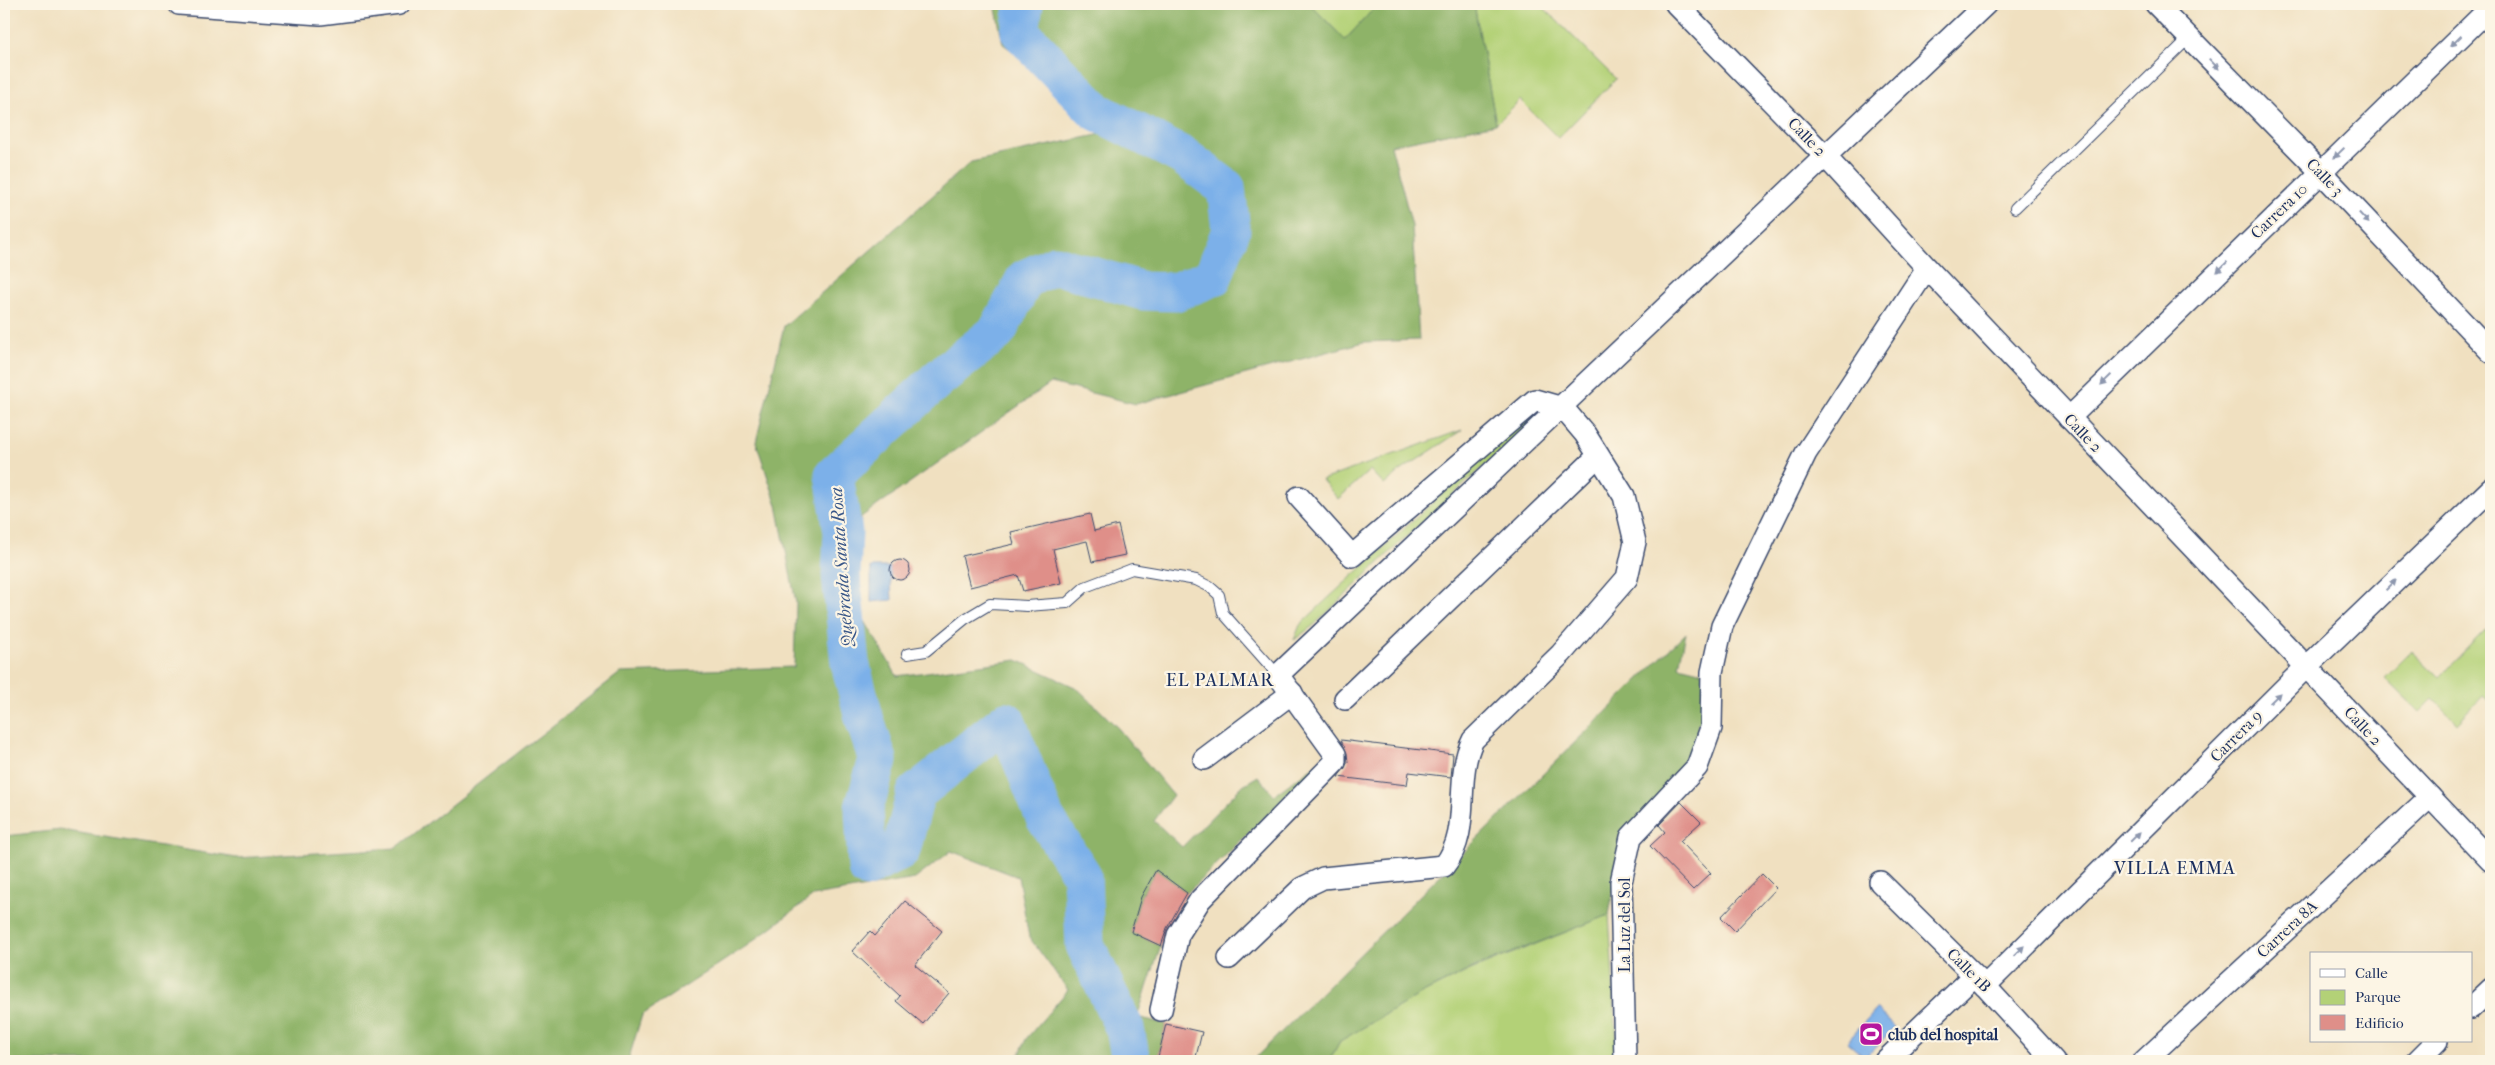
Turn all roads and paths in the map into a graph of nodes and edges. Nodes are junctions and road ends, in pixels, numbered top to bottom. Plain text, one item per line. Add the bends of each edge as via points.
1 (179, 4) edge
2 (399, 4) edge
3 (1676, 4) edge
4 (1986, 4) edge
5 (2156, 4) edge
6 (2491, 7) edge
7 (2189, 38) junction
8 (1825, 156) junction
9 (2320, 171) junction
10 (2016, 208) dead end
11 (1927, 268) junction
12 (2491, 352) edge
13 (1562, 408) junction
14 (2068, 418) junction
15 (1598, 456) junction
16 (2491, 489) edge
17 (1300, 497) dead end
18 (907, 654) dead end
19 (2307, 666) junction
20 (1278, 675) junction
21 (1292, 694) junction
22 (1346, 699) dead end
23 (1204, 759) dead end
24 (2430, 797) junction
25 (2491, 862) edge
26 (1880, 882) dead end
27 (1229, 958) dead end
28 (1980, 981) junction
29 (2491, 989) edge
30 (2472, 1007) edge
31 (1161, 1010) dead end
32 (2437, 1042) edge
33 (1625, 1061) edge
34 (1885, 1061) edge
35 (2054, 1061) edge
36 (2144, 1061) edge
37 (2417, 1061) edge

1 - 2 street via 320,14
3 - 8 street, Calle 2
4 - 8 street
5 - 7 street, Calle 3
6 -> 9 street, Carrera 10
7 -> 9 street, Calle 3
7 - 10 lane
8 - 11 street, Calle 2
8 - 13 street
9 -> 12 street, Calle 3
9 -> 14 street, Carrera 10
11 - 14 street, Calle 2
11 - 33 street, La Luz del Sol via 1806,453 1722,626 1712,672 1711,728 1697,767 1631,837 1621,882
13 - 15 street via 1585,434
13 - 17 street via 1535,400 1352,556
13 - 20 street
14 - 19 street, Calle 2
15 - 22 street
15 - 27 street via 1624,496 1635,542 1627,578 1561,654 1473,740 1465,755 1458,838 1444,866 1323,878 1302,888
19 -> 16 street, Carrera 9
18 - 20 lane via 926,651 965,619 990,604 1067,603 1085,588 1132,569 1196,580 1210,587 1219,595 1223,613
19 - 24 street, Calle 2
28 -> 19 street, Carrera 9
20 - 21 street
21 - 23 street
21 - 31 street via 1335,754 1335,762 1200,900 1178,935
24 - 25 street, Calle 2
24 - 36 street, Carrera 8A
26 - 28 street, Calle 1B
28 - 34 street, Carrera 9
28 - 35 street, Calle 1B
29 - 30 street
32 - 37 street

